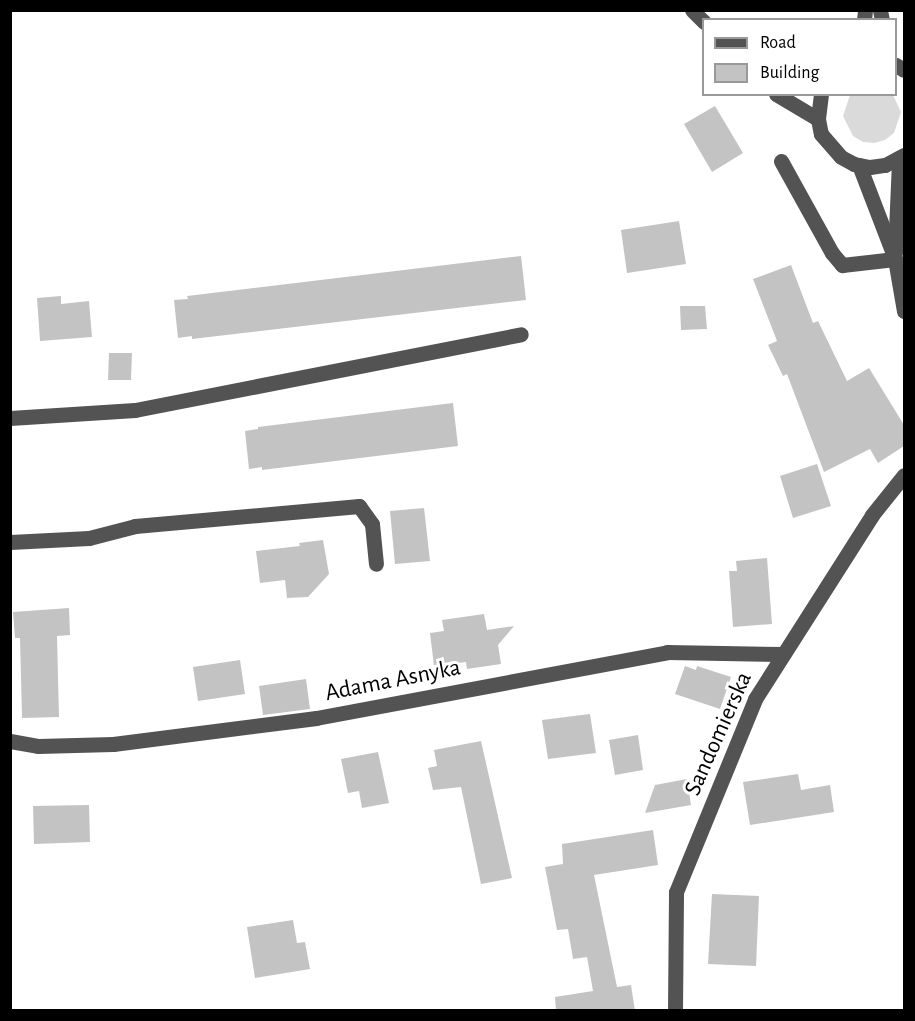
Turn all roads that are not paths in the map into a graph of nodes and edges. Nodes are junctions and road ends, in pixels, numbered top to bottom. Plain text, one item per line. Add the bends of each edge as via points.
1 (779, 96) edge
2 (821, 96) edge
3 (818, 119) junction
4 (902, 157) edge
5 (781, 161) dead end
6 (859, 165) junction
7 (895, 259) junction
8 (904, 311) edge
9 (521, 334) dead end
10 (10, 418) edge
11 (904, 475) edge
12 (10, 542) edge
13 (376, 564) dead end
14 (783, 654) junction
15 (10, 741) edge
16 (675, 1011) edge

1 - 3 street
2 - 3 street
3 - 6 street via 821,134 830,147
4 - 6 street via 885,165
4 - 7 street
5 - 7 street via 832,254 842,265
6 - 7 street
7 - 8 street
9 - 10 street via 135,410
11 - 14 street, Sandomierska via 872,515
12 - 13 street via 88,538 135,526 359,506 372,524
14 - 15 street, Adama Asnyka via 667,652 316,718 113,744 38,746
14 - 16 street, Sandomierska via 755,699 676,892

